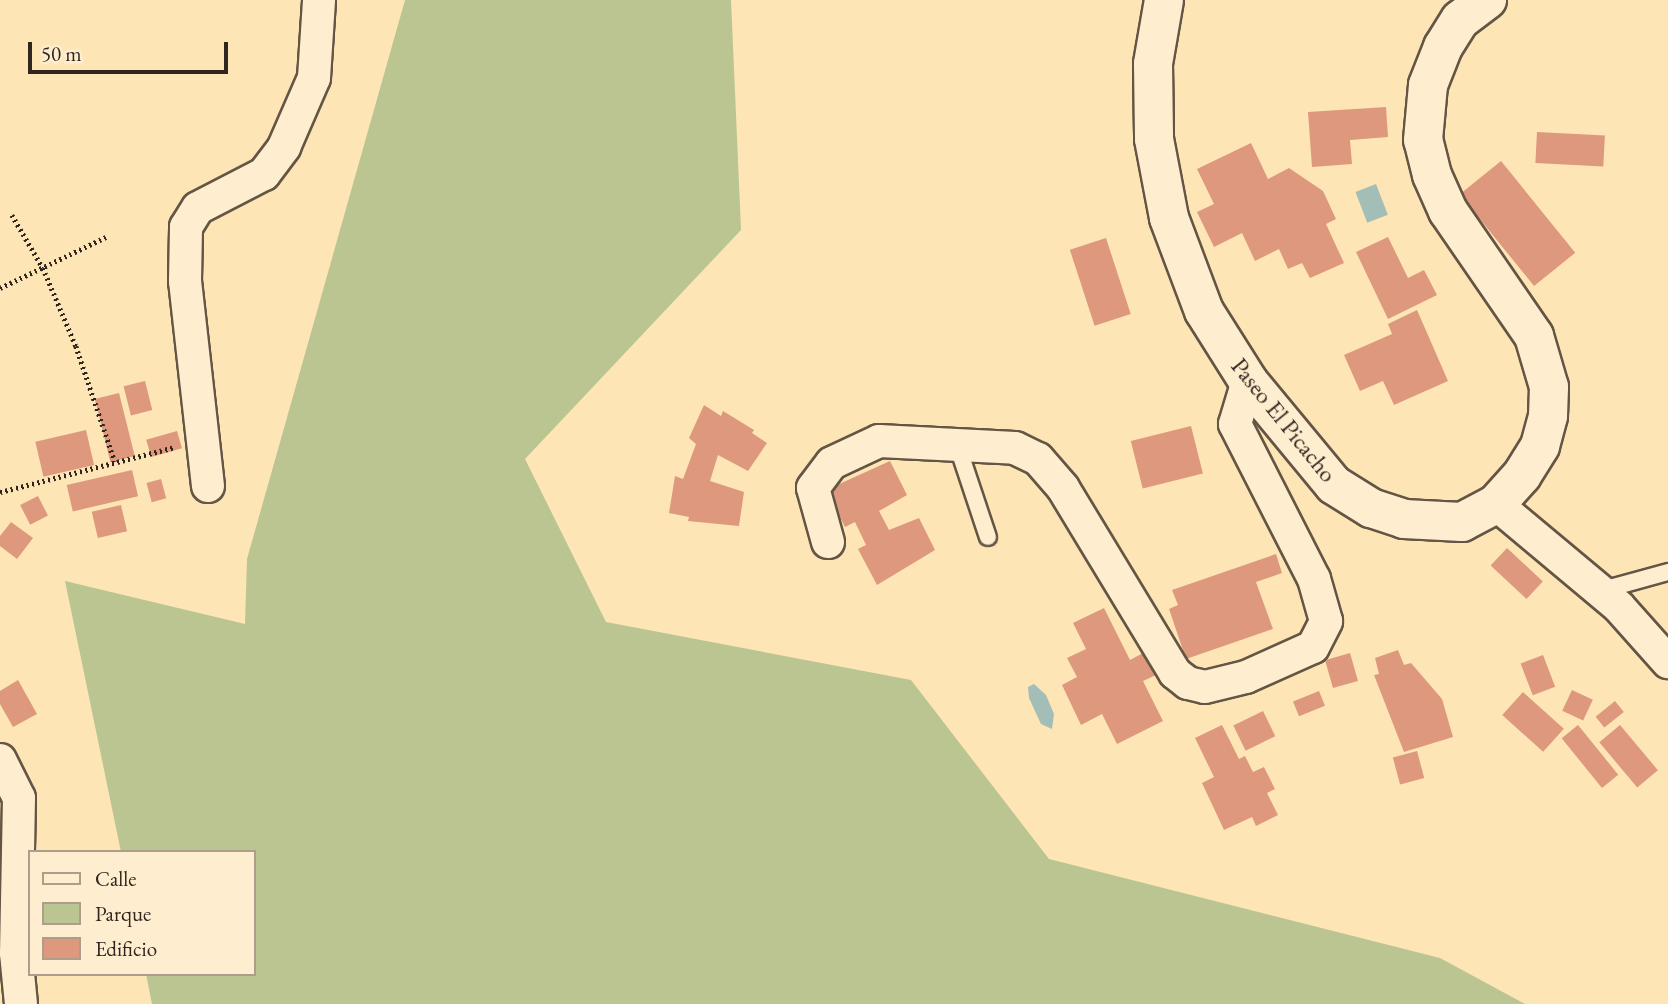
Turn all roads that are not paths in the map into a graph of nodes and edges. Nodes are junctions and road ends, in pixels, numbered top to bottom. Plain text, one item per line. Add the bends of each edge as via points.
1 (319, 0) edge
2 (1164, 0) edge
3 (1487, 0) edge
4 (1248, 381) junction
5 (956, 441) junction
6 (208, 486) dead end
7 (1496, 504) junction
8 (988, 537) dead end
9 (828, 542) dead end
10 (1668, 572) edge
11 (1599, 591) junction
12 (1668, 663) edge
13 (0, 760) edge
14 (8, 954) edge
15 (21, 1004) edge

1 - 6 street via 314,78 284,147 264,174 198,208 186,227 185,281
2 - 4 street, Paseo El Picacho via 1153,64 1154,139 1170,218 1204,311
3 - 7 street, Paseo El Picacho via 1460,20 1443,47 1428,85 1423,140 1448,211 1534,336 1544,360 1548,416 1540,446
4 - 5 street via 1235,424 1314,579 1326,621 1313,647 1246,677 1205,687 1188,683 1175,673 1108,557 1038,458 1015,448
4 - 7 street, Paseo El Picacho via 1334,485 1371,508 1404,519 1462,522
5 - 8 lane
5 - 9 street via 879,441 831,463 813,488
7 - 11 street
10 - 11 lane
11 - 12 street
13 - 14 street via 19,798
14 - 15 street

